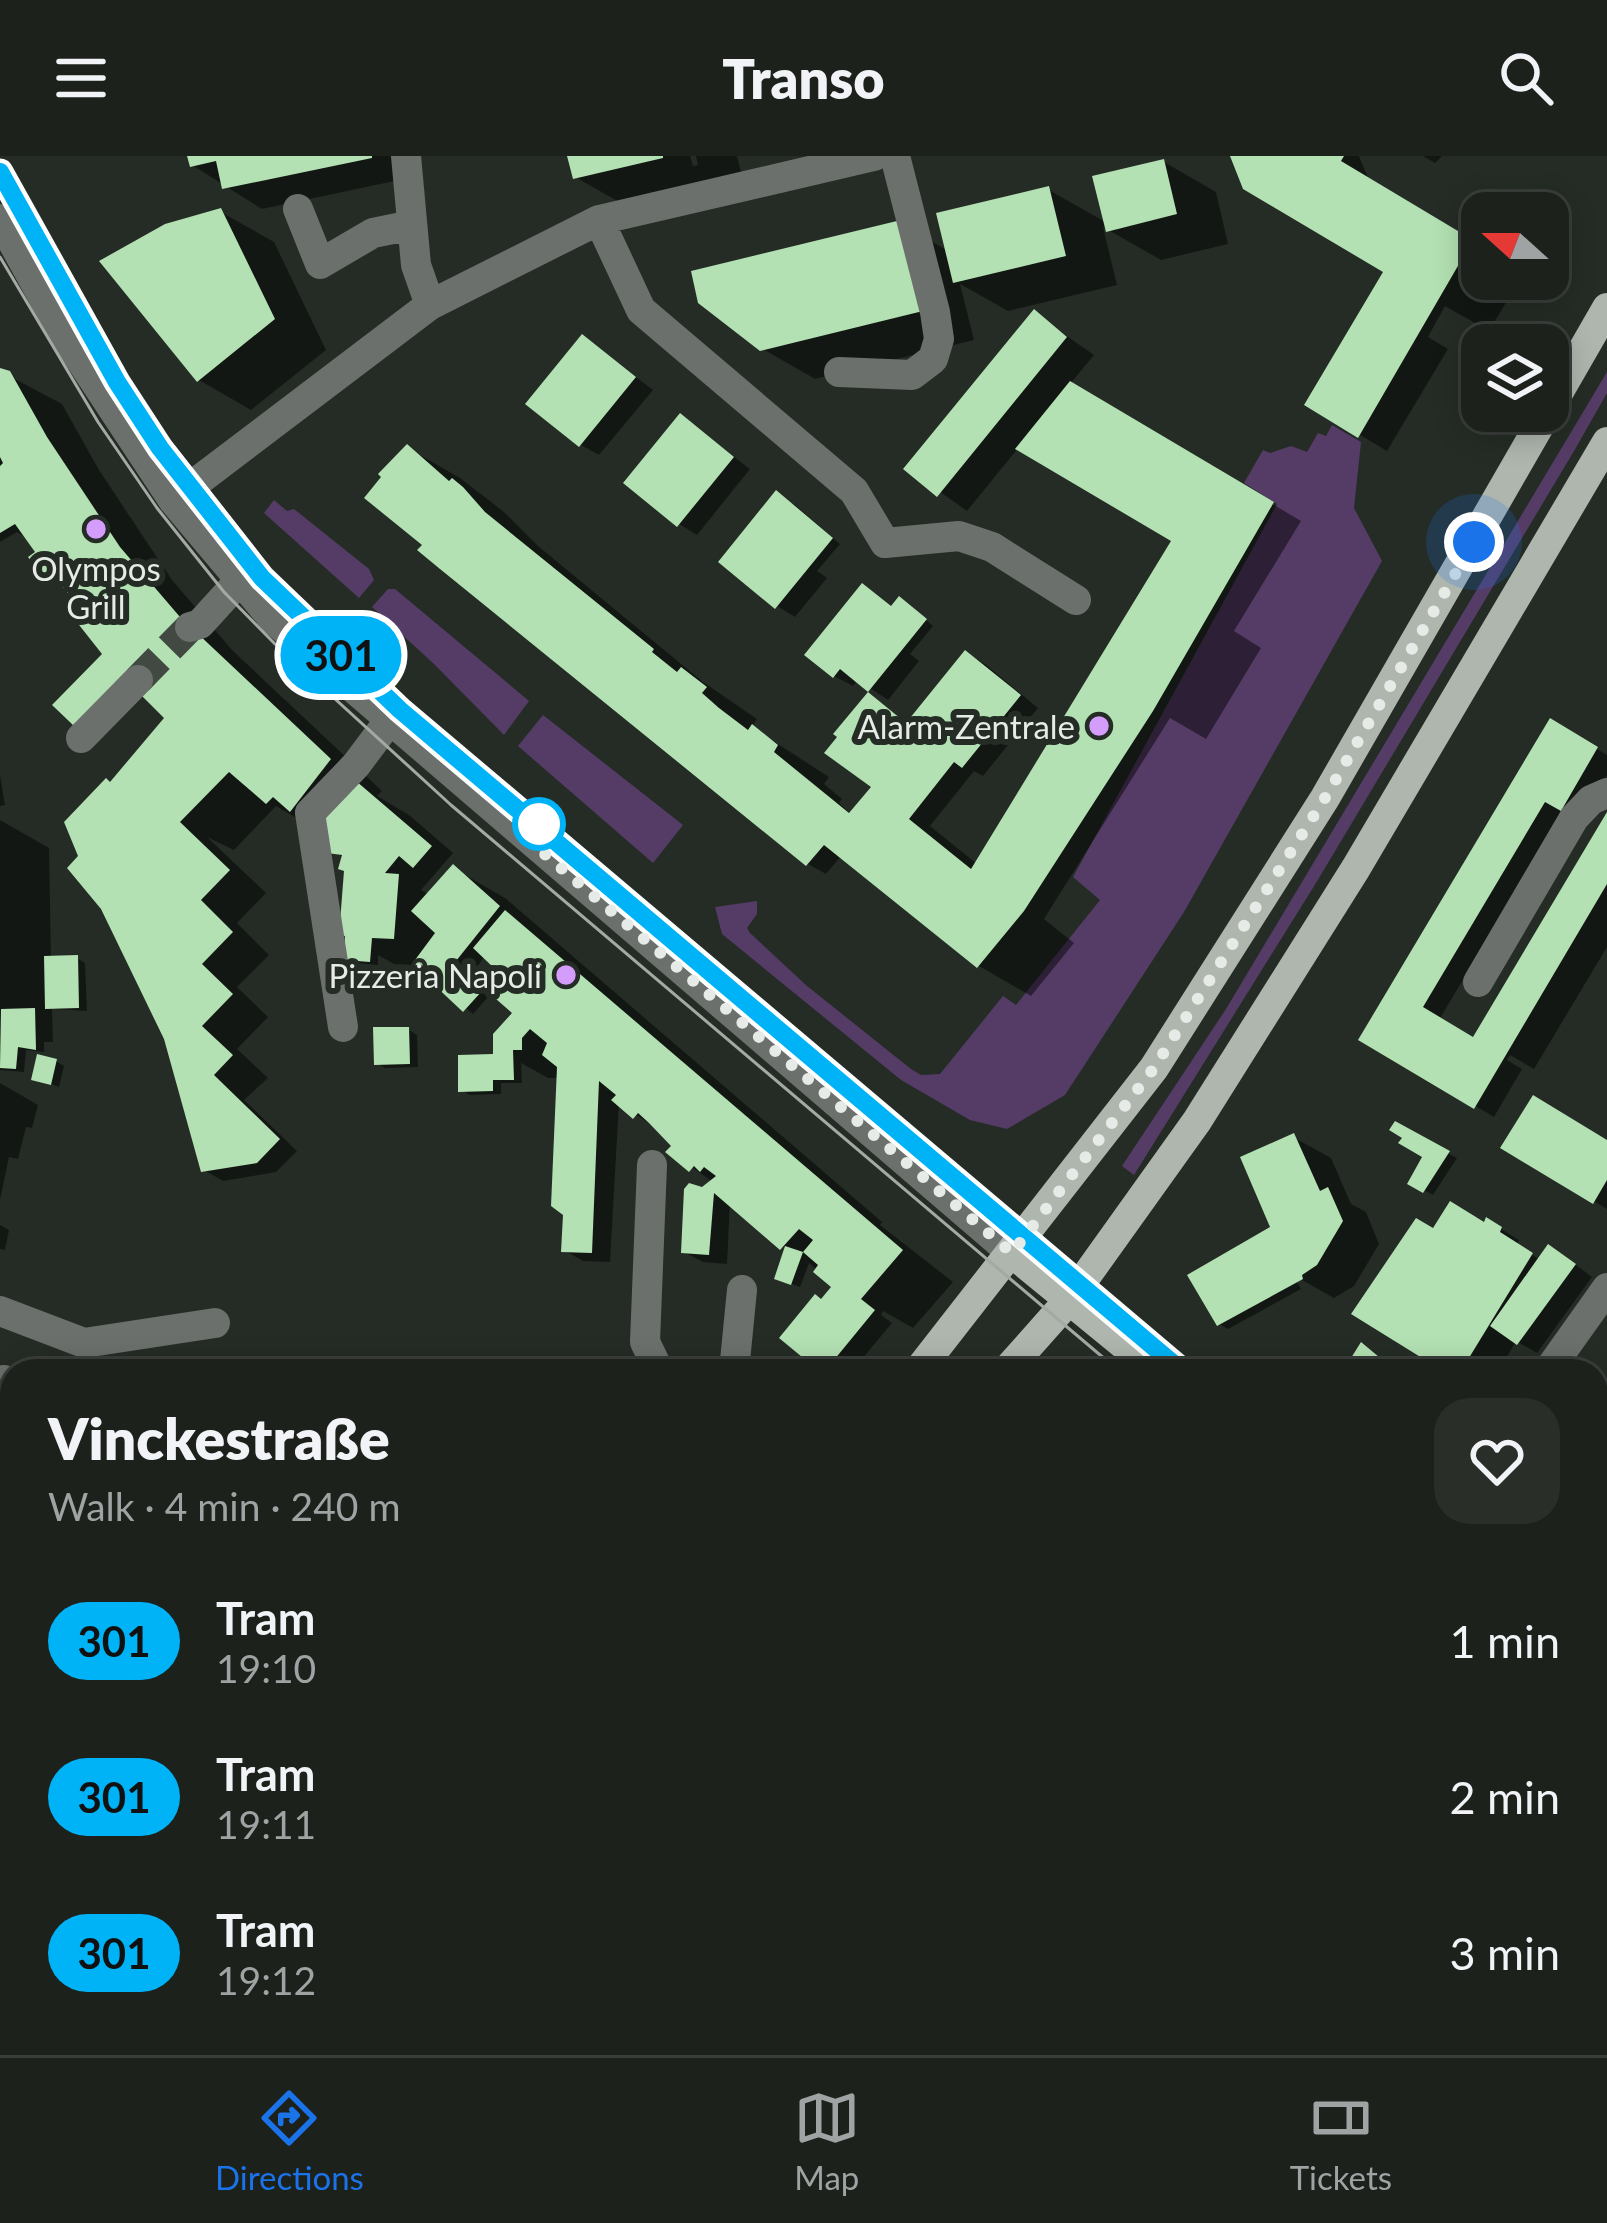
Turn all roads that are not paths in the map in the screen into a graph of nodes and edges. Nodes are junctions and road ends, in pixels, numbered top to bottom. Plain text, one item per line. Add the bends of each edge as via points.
1 (406, 156) edge
2 (874, 156) edge
3 (895, 156) edge
4 (298, 209) dead end
5 (599, 220) junction
6 (412, 225) junction
7 (4, 241) edge
8 (430, 305) junction
9 (1607, 308) edge
10 (839, 372) dead end
11 (1607, 442) edge
12 (173, 500) junction
13 (240, 580) junction
14 (1076, 600) dead end
15 (190, 627) tunnel mouth
16 (138, 680) tunnel mouth
17 (389, 721) junction
18 (81, 738) dead end
19 (1607, 793) edge
20 (1478, 982) dead end
21 (344, 1027) dead end
22 (652, 1165) dead end
23 (1012, 1253) junction
24 (1607, 1288) edge
25 (742, 1290) dead end
26 (1069, 1300) junction
27 (0, 1311) edge
28 (215, 1323) dead end
29 (653, 1359) edge
30 (735, 1359) edge
31 (928, 1359) edge
32 (1017, 1359) edge
33 (1141, 1359) edge
34 (1557, 1359) edge

1 - 6 street
2 - 5 street
3 - 10 street via 939,339 933,359 912,375
4 - 6 street via 320,264 373,233
5 - 8 street
5 - 14 street via 641,310 854,491 886,543 959,536 992,547
6 - 8 street
7 - 12 street
8 - 12 street
9 - 23 main road via 1313,817 1154,1068
11 - 26 main road via 1356,868 1197,1121
12 - 13 street
13 - 15 street
13 - 17 street
16 - 18 street
17 - 21 street via 310,813
17 - 23 street
19 - 20 street via 1574,818
22 - 29 street via 645,1342
23 - 26 main road
23 - 31 main road
24 - 34 street
25 - 30 street
26 - 32 main road
26 - 33 main road
27 - 28 street via 84,1343

